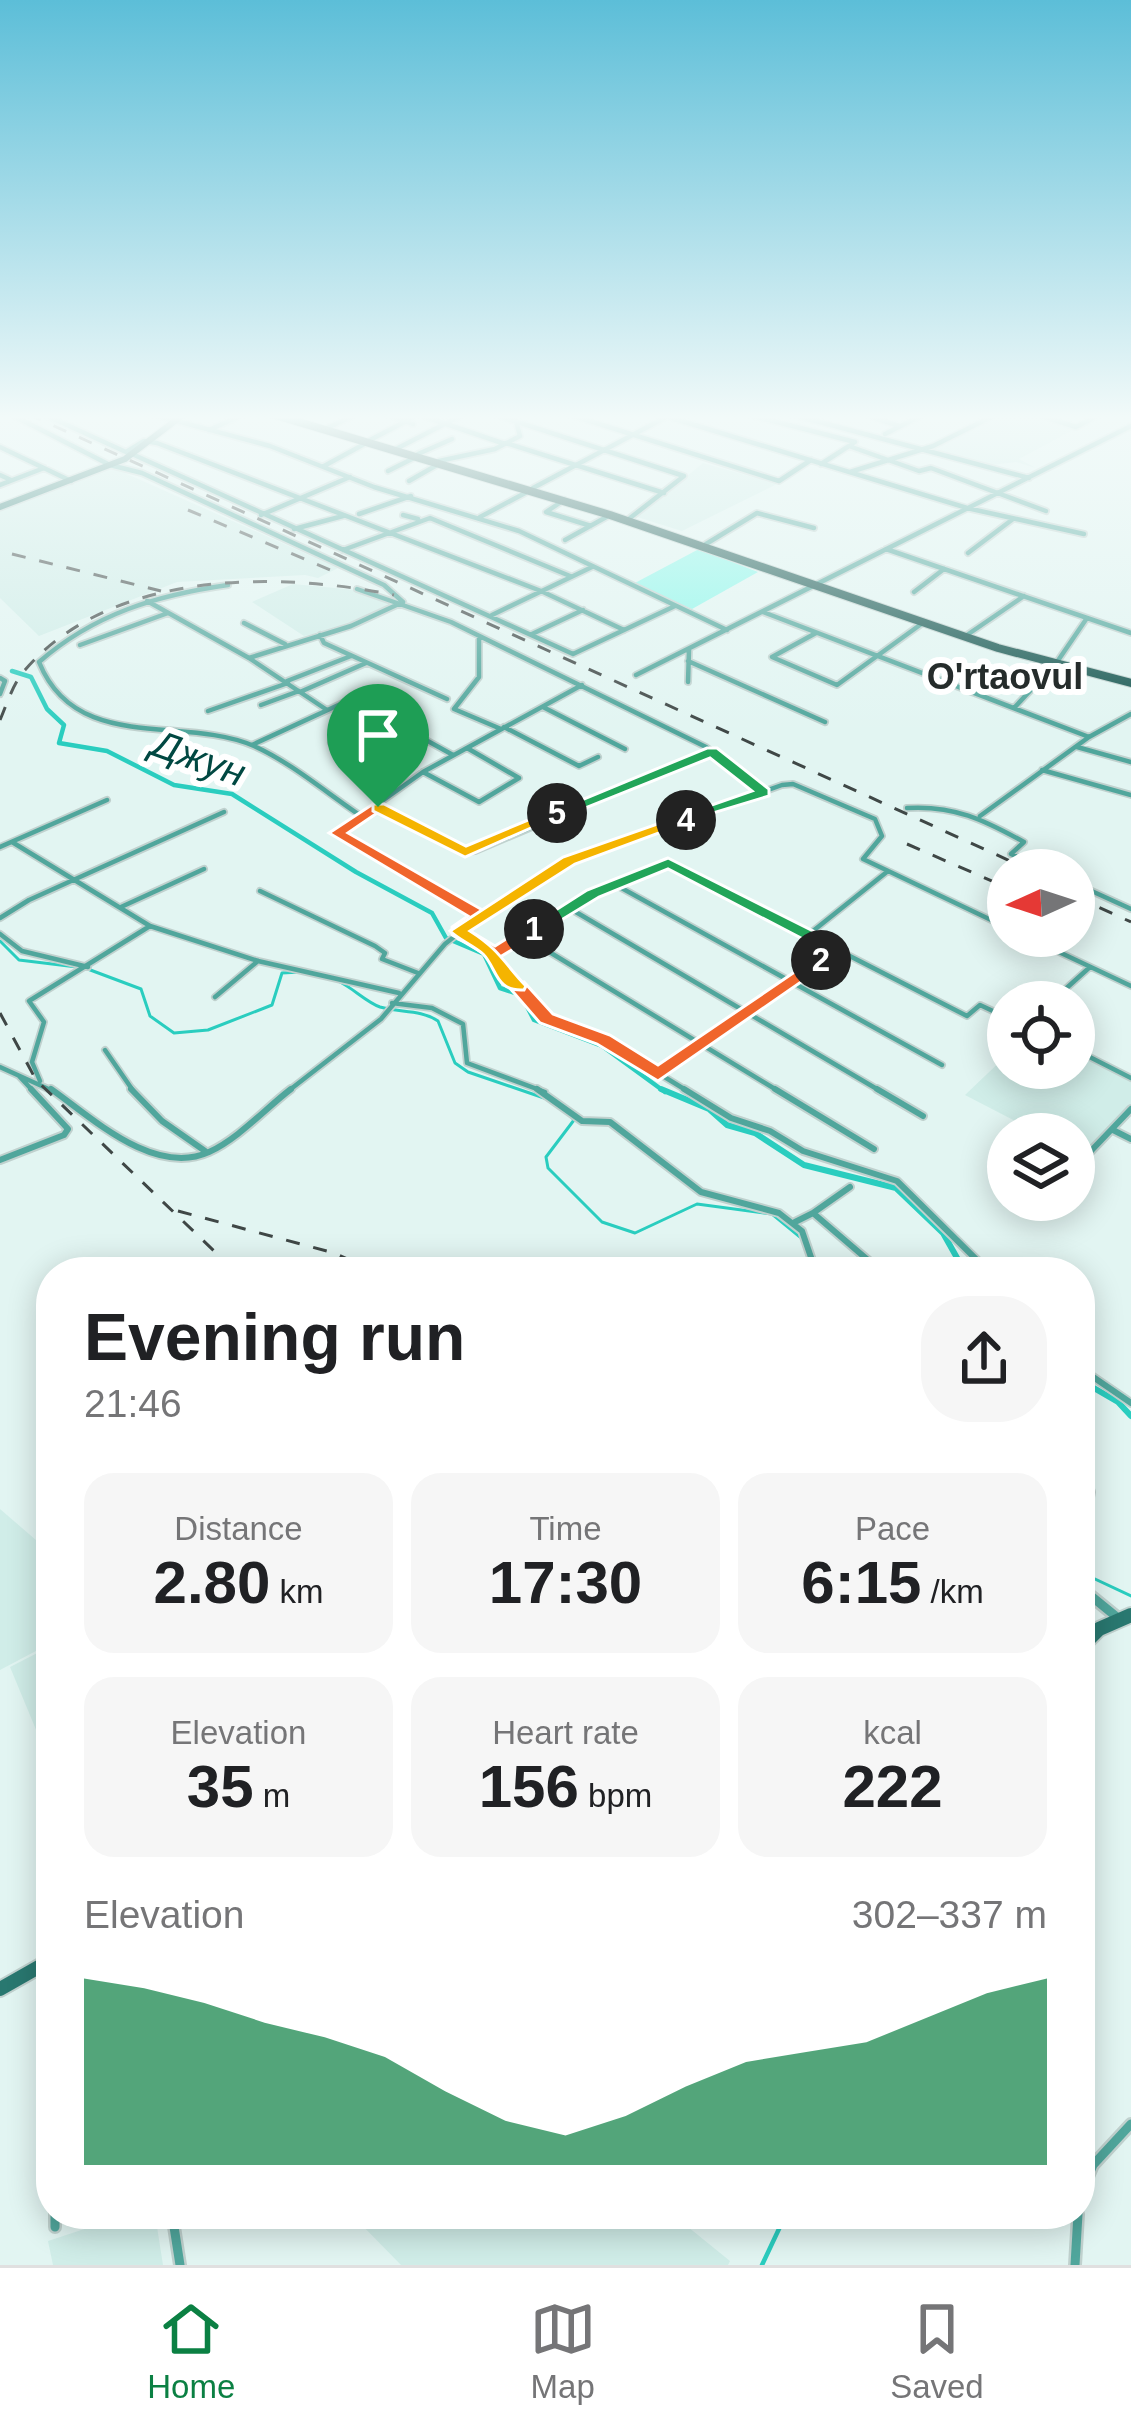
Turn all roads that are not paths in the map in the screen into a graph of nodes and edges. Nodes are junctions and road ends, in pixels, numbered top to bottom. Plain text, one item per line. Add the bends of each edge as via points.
1 (243, 520) edge
2 (273, 520) edge
3 (329, 520) edge
4 (355, 520) edge
5 (420, 520) edge
6 (437, 520) edge
7 (485, 520) edge
8 (571, 520) edge
9 (601, 520) edge
10 (627, 520) edge
11 (636, 520) edge
12 (746, 520) edge
13 (782, 520) edge
14 (944, 520) edge
15 (1012, 520) edge
16 (1016, 520) edge
17 (591, 526) junction
18 (814, 528) dead end
19 (295, 530) junction
20 (387, 533) junction
21 (1084, 534) dead end
22 (565, 540) dead end
23 (706, 544) junction
24 (886, 549) junction
25 (343, 550) junction
26 (968, 553) dead end
27 (592, 567) junction
28 (944, 569) junction
29 (570, 576) junction
30 (816, 584) junction
31 (228, 585) dead end
32 (357, 589) dead end
33 (541, 590) junction
34 (914, 592) dead end
35 (1024, 596) junction
36 (147, 601) junction
37 (403, 602) junction
38 (675, 606) junction
39 (583, 610) junction
40 (763, 612) junction
41 (168, 613) junction
42 (490, 616) junction
43 (1088, 618) junction
44 (924, 622) junction
45 (244, 623) dead end
46 (624, 629) junction
47 (727, 630) junction
48 (816, 633) junction
49 (1131, 633) edge
50 (320, 635) junction
51 (479, 635) junction
52 (531, 635) junction
53 (967, 635) junction
54 (285, 644) junction
55 (80, 645) dead end
56 (689, 650) junction
57 (351, 656) junction
58 (249, 658) junction
59 (881, 658) junction
60 (688, 661) junction
61 (366, 663) junction
62 (1056, 663) junction
63 (636, 675) dead end
64 (0, 678) edge
65 (287, 682) junction
66 (688, 682) dead end
67 (1131, 682) edge
68 (582, 685) junction
69 (371, 690) dead end
70 (299, 692) junction
71 (0, 694) edge
72 (352, 699) junction
73 (447, 699) dead end
74 (261, 705) dead end
75 (542, 706) junction
76 (1014, 709) junction
77 (326, 710) junction
78 (208, 711) dead end
79 (387, 718) junction
80 (1131, 718) edge
81 (825, 722) dead end
82 (503, 728) junction
83 (1089, 737) junction
84 (331, 743) dead end
85 (252, 746) junction
86 (1076, 747) junction
87 (467, 748) junction
88 (625, 749) dead end
89 (712, 752) junction
90 (453, 755) junction
91 (598, 758) dead end
92 (1131, 762) edge
93 (1042, 770) junction
94 (423, 772) junction
95 (764, 793) junction
96 (1131, 795) edge
97 (107, 800) dead end
98 (378, 807) junction
99 (908, 808) dead end
100 (224, 812) dead end
101 (978, 817) junction
102 (364, 818) junction
103 (12, 842) junction
104 (0, 847) edge
105 (1016, 849) edge
106 (203, 868) dead end
107 (888, 871) junction
108 (74, 879) junction
109 (616, 885) junction
110 (260, 891) dead end
111 (1095, 893) edge
112 (120, 908) junction
113 (568, 908) junction
114 (1131, 909) edge
115 (480, 916) junction
116 (0, 918) edge
117 (987, 918) edge
118 (150, 926) junction
119 (458, 931) junction
120 (0, 934) edge
121 (808, 935) junction
122 (523, 936) junction
123 (836, 950) junction
124 (495, 954) junction
125 (1069, 957) edge
126 (258, 961) junction
127 (88, 967) junction
128 (1090, 967) junction
129 (418, 973) junction
130 (790, 980) junction
131 (1074, 981) edge
132 (1131, 986) edge
133 (399, 993) junction
134 (215, 997) dead end
135 (392, 1003) junction
136 (987, 1008) edge
137 (746, 1014) junction
138 (702, 1043) junction
139 (105, 1050) dead end
140 (1095, 1060) edge
141 (942, 1065) dead end
142 (0, 1067) edge
143 (16, 1074) junction
144 (658, 1074) junction
145 (1131, 1078) edge
146 (40, 1081) junction
147 (1131, 1109) edge
148 (923, 1116) dead end
149 (1112, 1130) junction
150 (1131, 1139) edge
151 (1095, 1148) edge
152 (874, 1149) dead end
153 (208, 1153) junction
154 (0, 1160) edge
155 (850, 1187) dead end
156 (813, 1214) junction
157 (794, 1223) junction
158 (813, 1257) edge
159 (864, 1257) edge
160 (974, 1257) edge
161 (1095, 1378) edge
162 (1131, 1403) edge
163 (1095, 1597) edge
164 (1124, 1616) edge
165 (1095, 1637) edge
166 (36, 1969) edge
167 (0, 1989) edge
168 (1131, 2124) edge
169 (1095, 2163) edge
170 (174, 2229) edge
171 (1077, 2229) edge
172 (180, 2265) edge
173 (1076, 2265) edge

1 - 37 street via 384,585
2 - 19 street
3 - 19 street
4 - 20 street
5 - 20 street
6 - 29 street
7 - 27 street
8 - 17 street
9 - 17 street
10 - 30 main road
11 - 23 main road
12 - 23 street
13 - 18 street
14 - 24 street
15 - 26 street
16 - 21 street
17 - 22 street
19 - 25 street
20 - 25 street
20 - 33 street
23 - 30 main road
24 - 28 street
24 - 30 street
25 - 42 street
27 - 29 street
27 - 38 street
28 - 34 street
28 - 35 street
29 - 33 street
30 - 40 street
30 - 44 main road
30 - 53 main road
31 - 36 street
32 - 37 street
33 - 39 street
33 - 42 street
35 - 43 street
35 - 53 street
36 - 41 street
36 - 85 street via 64,638 39,662 51,692 98,720
37 - 50 street
37 - 51 street
38 - 46 street
38 - 47 street
39 - 46 street
39 - 52 street
40 - 47 street
40 - 48 street
41 - 55 street
41 - 58 street
42 - 52 street
43 - 49 street
43 - 62 street
44 - 59 street
44 - 62 main road
45 - 54 street
46 - 52 street via 573,654
47 - 56 street
48 - 59 street
48 - 59 street via 772,657 837,685
50 - 54 street
50 - 57 street
51 - 68 street
51 - 82 street via 484,668 454,709
53 - 62 main road
54 - 58 street
56 - 60 street
56 - 63 street
57 - 61 street
57 - 65 street
58 - 65 street
59 - 76 street
60 - 66 street
60 - 81 street
61 - 70 street
61 - 73 street
62 - 67 main road
62 - 76 street
64 - 71 street
65 - 70 street
65 - 78 street
68 - 75 street
68 - 89 street
69 - 72 street
70 - 74 street
70 - 77 street
72 - 77 street
72 - 79 street
75 - 82 street
75 - 88 street
76 - 83 street
77 - 85 street
79 - 84 street
79 - 90 street
80 - 83 street
82 - 87 street
82 - 91 street via 579,766
83 - 86 street
85 - 102 street
86 - 92 street
86 - 93 street
87 - 90 street
87 - 94 street via 519,778 479,802
89 - 95 street
89 - 98 street via 475,851
90 - 94 street
93 - 96 street
93 - 101 street
94 - 98 street
95 - 107 street via 793,784 875,819 882,836 863,860
95 - 115 street via 569,861
97 - 103 street
98 - 102 street
99 - 101 street via 941,803
100 - 108 street
101 - 105 street via 1024,842
102 - 115 street via 337,833
103 - 104 street
103 - 108 street
106 - 112 street
107 - 117 street
107 - 121 street
108 - 112 street
108 - 116 street
109 - 113 street
109 - 121 street via 668,863
109 - 130 street
110 - 129 street
111 - 114 street
112 - 118 street
113 - 122 street
113 - 137 street
115 - 119 street
118 - 126 street
118 - 127 street
119 - 124 street
119 - 129 street
120 - 127 street via 22,951
121 - 123 street
122 - 124 street
122 - 138 street
123 - 130 street
123 - 136 street via 967,1016
124 - 144 street via 500,973 547,1018 604,1040
125 - 128 street
126 - 133 street
126 - 134 street
127 - 146 street via 29,1001 44,1022 32,1062
128 - 131 street
128 - 132 street
129 - 133 street
130 - 137 street
130 - 141 street
133 - 135 street
135 - 153 street
135 - 157 street via 433,1008 463,1024 467,1063 545,1092 582,1121 610,1121 701,1192
137 - 138 street
137 - 148 street
138 - 144 street
138 - 152 street
139 - 153 street via 181,1138
140 - 145 street
142 - 143 street
143 - 146 street
143 - 154 street via 68,1129
144 - 160 street via 803,1151 898,1181
146 - 153 street via 117,1139 155,1154
147 - 149 street
149 - 150 street
149 - 151 street
155 - 156 street
156 - 157 street
156 - 159 street
157 - 158 street
161 - 162 street
163 - 164 street
164 - 165 main road
166 - 167 main road
168 - 169 street
170 - 172 street
171 - 173 street

